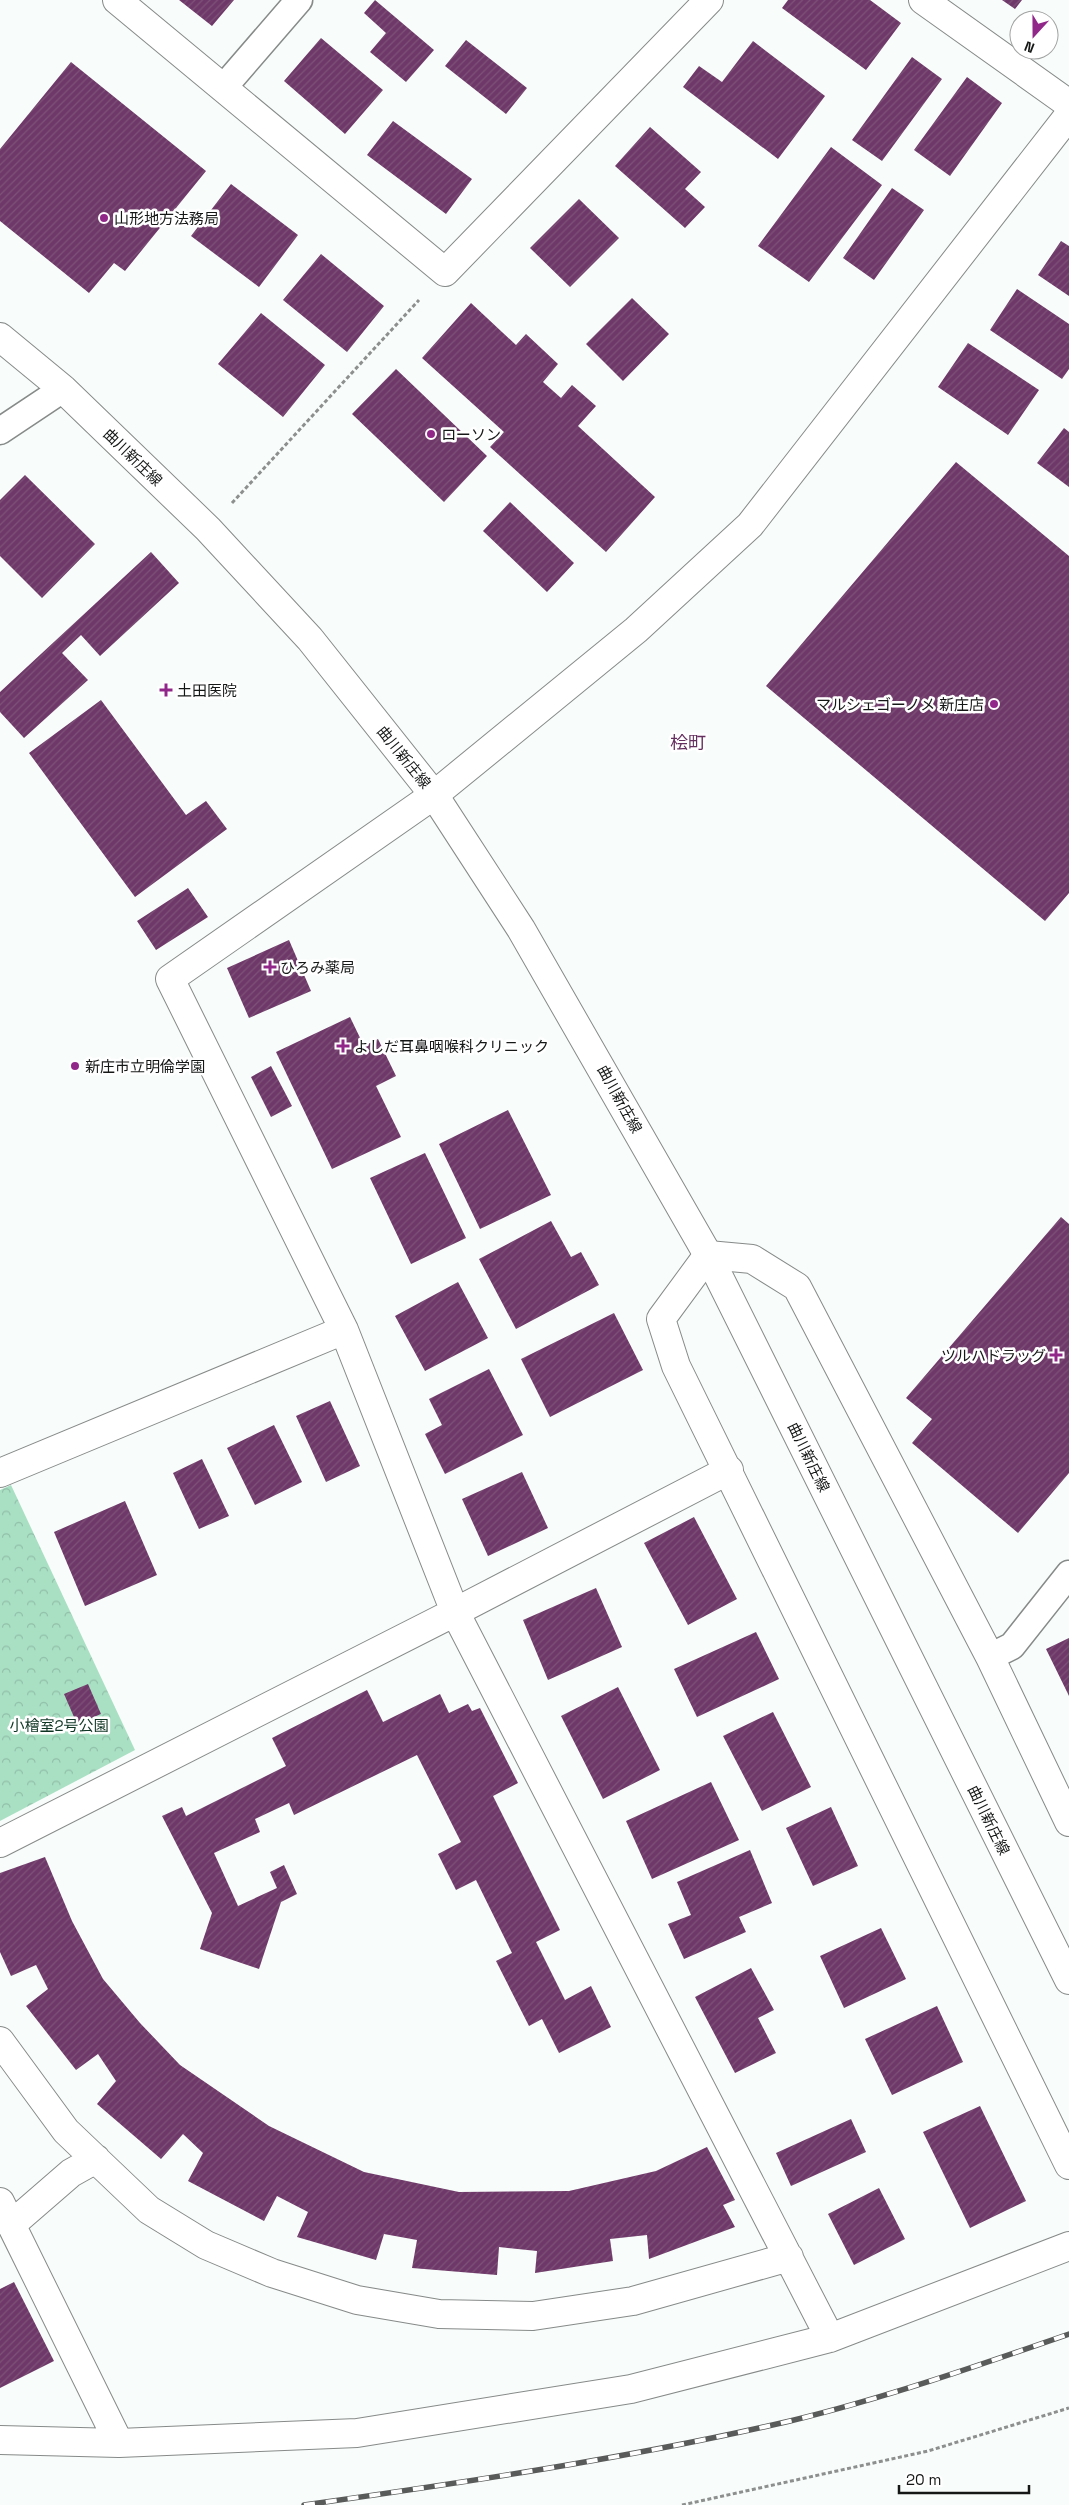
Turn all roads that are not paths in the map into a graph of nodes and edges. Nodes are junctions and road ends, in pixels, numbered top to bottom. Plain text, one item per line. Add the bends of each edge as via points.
1 (117, 0) edge
2 (298, 0) edge
3 (708, 0) edge
4 (923, 0) edge
5 (223, 88) junction
6 (1069, 104) edge
7 (1069, 116) edge
8 (0, 337) edge
9 (63, 389) junction
10 (0, 431) edge
11 (434, 795) junction
12 (708, 1255) junction
13 (344, 1330) junction
14 (729, 1470) junction
15 (0, 1473) edge
16 (1069, 1574) edge
17 (455, 1612) junction
18 (990, 1657) junction
19 (1069, 1822) edge
20 (0, 1843) edge
21 (1069, 1980) edge
22 (0, 2041) edge
23 (96, 2159) junction
24 (1069, 2165) edge
25 (6, 2214) edge
26 (1069, 2246) edge
27 (789, 2257) junction
28 (830, 2338) junction
29 (0, 2440) edge
30 (118, 2443) junction

1 - 5 street
2 - 5 lane
3 - 5 street via 445,272
4 - 6 street
7 - 11 street via 750,525 636,630
8 - 9 street, 曲川新庄線
9 - 10 lane
9 - 11 street, 曲川新庄線 via 208,529 310,639
11 - 12 street, 曲川新庄線 via 522,929
11 - 13 street via 170,979
12 - 14 street via 661,1319 676,1366
12 - 18 street via 752,1260 797,1287
12 - 21 street, 曲川新庄線
13 - 15 street
13 - 17 street
14 - 17 street
14 - 24 street
16 - 18 lane via 1012,1646
17 - 20 street
17 - 27 street
18 - 19 street
22 - 23 street via 66,2131
23 - 25 street
23 - 27 street via 149,2210 206,2245 272,2273 357,2300 439,2314 533,2316 633,2301
25 - 30 street
26 - 28 street
27 - 28 street
28 - 30 street via 631,2389 358,2433
29 - 30 street

